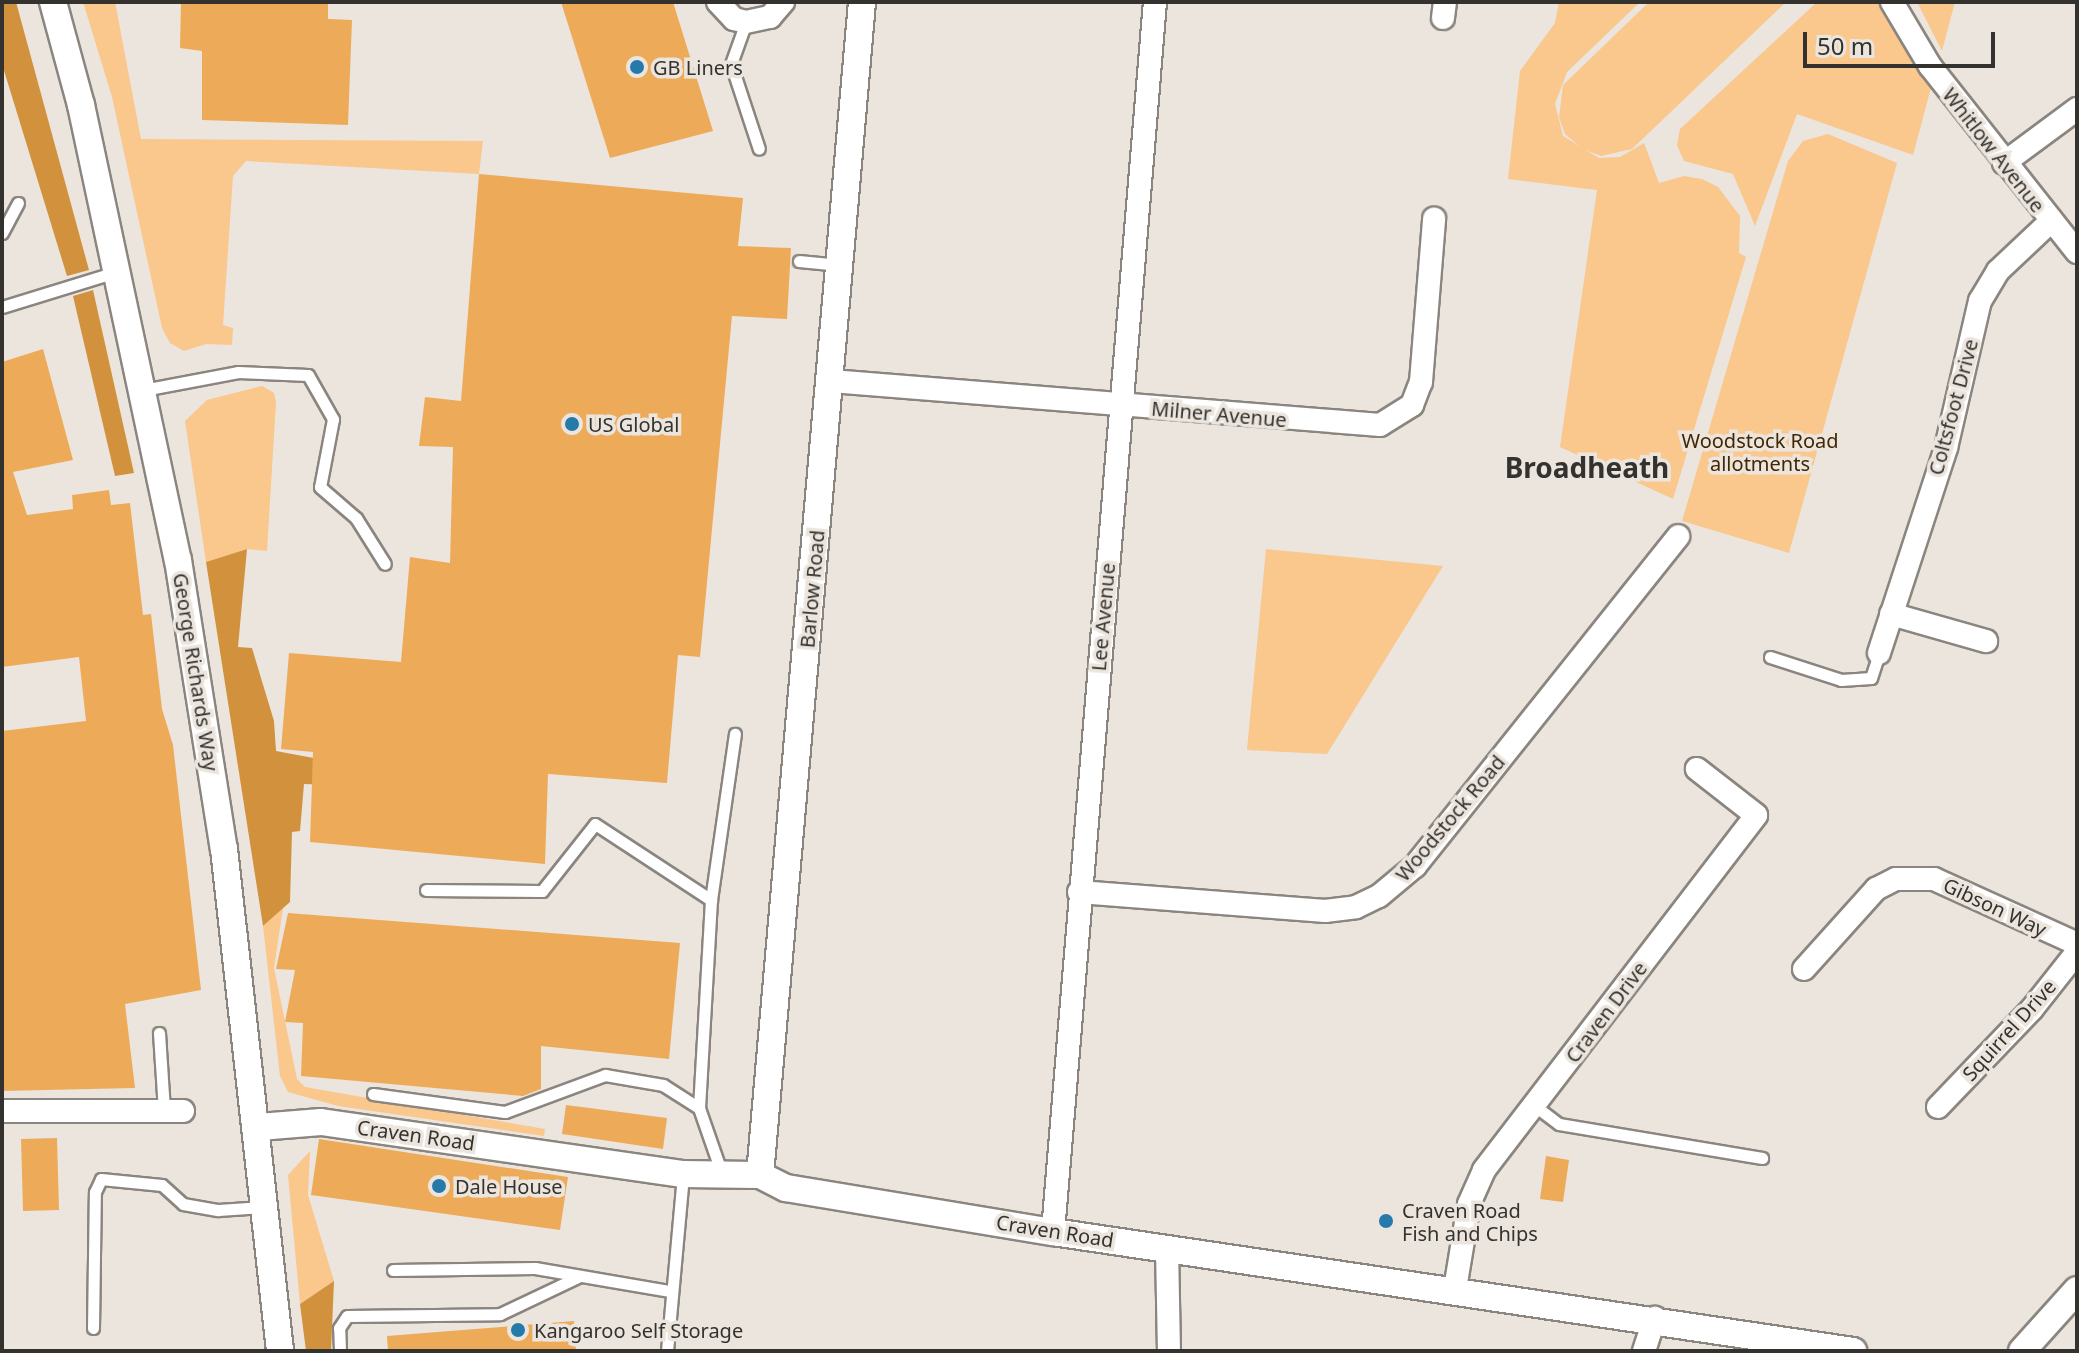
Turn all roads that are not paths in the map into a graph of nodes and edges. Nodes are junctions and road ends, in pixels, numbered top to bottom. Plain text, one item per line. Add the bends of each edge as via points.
1 (53, 2) edge
2 (718, 2) edge
3 (783, 2) edge
4 (862, 2) edge
5 (1155, 2) edge
6 (1892, 2) edge
7 (746, 22) junction
8 (2077, 109) edge
9 (759, 149) dead end
10 (2004, 163) junction
11 (18, 203) dead end
12 (1434, 219) dead end
13 (2050, 222) junction
14 (2, 233) edge
15 (2077, 252) edge
16 (799, 261) dead end
17 (840, 265) junction
18 (117, 271) junction
19 (2, 307) edge
20 (831, 381) junction
21 (143, 390) junction
22 (1120, 406) junction
23 (1678, 536) dead end
24 (385, 564) dead end
25 (1891, 614) junction
26 (1986, 641) dead end
27 (1879, 653) joint
28 (1770, 657) dead end
29 (735, 734) dead end
30 (1697, 769) dead end
31 (426, 890) dead end
32 (1079, 892) junction
33 (711, 900) junction
34 (2077, 944) edge
35 (2077, 952) edge
36 (1804, 969) dead end
37 (159, 1033) dead end
38 (373, 1094) dead end
39 (1535, 1106) junction
40 (1938, 1107) dead end
41 (699, 1108) junction
42 (2, 1111) edge
43 (173, 1111) joint
44 (259, 1127) junction
45 (1762, 1158) dead end
46 (683, 1174) junction
47 (760, 1175) junction
48 (723, 1178) junction
49 (268, 1207) junction
50 (1053, 1232) junction
51 (1167, 1248) junction
52 (393, 1270) dead end
53 (578, 1276) junction
54 (1455, 1289) junction
55 (2077, 1290) edge
56 (670, 1291) junction
57 (1655, 1318) junction
58 (93, 1328) dead end
59 (2034, 1347) edge
60 (280, 1351) edge
61 (340, 1351) edge
62 (667, 1351) edge
63 (1169, 1351) edge
64 (1644, 1351) edge
65 (1853, 1351) edge

1 - 18 street, George Richards Way
2 - 7 street via 734,19
3 - 7 street via 770,17
4 - 17 street, Barlow Road
5 - 22 street, Lee Avenue
6 - 10 street, Whitlow Avenue via 1930,66
7 - 9 lane via 731,64
8 - 10 street
10 - 13 street, Whitlow Avenue
11 - 14 lane
12 - 22 street, Milner Avenue via 1421,382 1402,415 1367,426
13 - 15 street, Whitlow Avenue
13 - 25 street, Coltsfoot Drive via 1998,271 1980,301 1946,448
16 - 17 lane
17 - 20 street, Barlow Road
18 - 19 lane
18 - 21 street, George Richards Way
20 - 22 street, Milner Avenue
20 - 47 street, Barlow Road
21 - 24 lane via 238,372 308,375 333,419 320,487 356,518
21 - 44 street, George Richards Way via 178,560 224,849
22 - 32 street, Lee Avenue
23 - 32 street, Woodstock Road via 1415,866 1379,896 1356,907 1325,911
25 - 26 street
25 - 27 street, Coltsfoot Drive
27 - 28 lane via 1871,678 1841,680
29 - 33 lane
30 - 39 street, Craven Drive via 1756,815
31 - 33 lane via 542,891 595,824
32 - 50 street, Lee Avenue
33 - 41 lane
34 - 36 street, Gibson Way via 1934,879 1896,879 1876,889
35 - 40 street, Squirrel Drive via 2032,1009
37 - 43 lane
38 - 41 lane via 505,1112 605,1075 663,1085
39 - 45 lane via 1559,1124
39 - 54 street, Craven Drive via 1484,1170 1469,1204
41 - 48 lane
42 - 43 street
44 - 46 street, Craven Road via 321,1122
44 - 49 street, George Richards Way
46 - 48 street, Craven Road
46 - 56 lane
47 - 48 street, Craven Road
47 - 50 street, Craven Road via 786,1188
49 - 58 lane via 218,1210 183,1204 162,1185 101,1179 95,1192
49 - 60 street, George Richards Way
50 - 51 street, Craven Road
51 - 54 street, Craven Road
51 - 63 street
52 - 53 lane via 535,1268
53 - 56 lane
53 - 61 lane via 500,1314 347,1316 339,1328
54 - 57 street, Craven Road
55 - 59 street
56 - 62 lane
57 - 64 street
57 - 65 street, Craven Road

